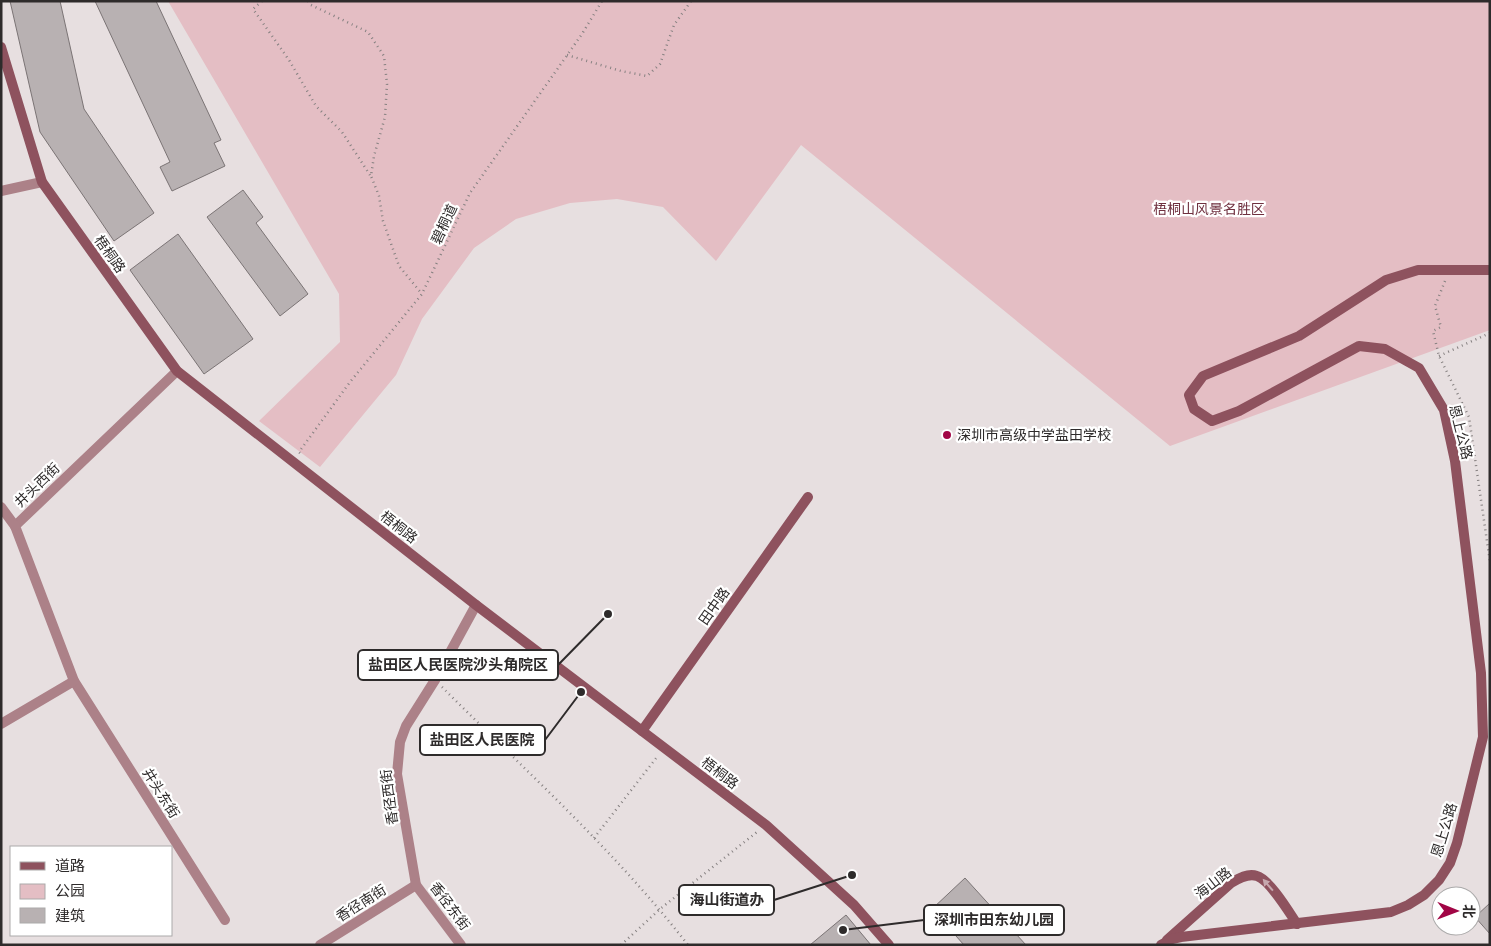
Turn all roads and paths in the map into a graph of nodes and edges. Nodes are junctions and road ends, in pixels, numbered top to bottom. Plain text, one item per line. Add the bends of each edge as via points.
1 (262, 1) edge
2 (308, 1) edge
3 (602, 1) edge
4 (690, 1) edge
5 (1, 47) edge
6 (567, 55) junction
7 (371, 176) junction
8 (42, 182) junction
9 (1, 191) edge
10 (1450, 270) junction
11 (1490, 270) edge
12 (422, 294) junction
13 (1490, 333) edge
14 (1439, 356) junction
15 (177, 370) junction
16 (299, 452) dead end
17 (808, 497) dead end
18 (1, 507) edge
19 (15, 526) junction
20 (1490, 562) edge
21 (476, 605) junction
22 (74, 680) junction
23 (435, 680) junction
24 (1, 724) edge
25 (642, 731) junction
26 (664, 748) junction
27 (766, 825) junction
28 (594, 838) junction
29 (416, 885) junction
30 (660, 910) junction
31 (225, 920) dead end
32 (1297, 924) junction
33 (1228, 931) junction
34 (1162, 944) edge
35 (320, 945) edge
36 (461, 945) edge
37 (621, 945) edge
38 (688, 945) edge
39 (889, 945) edge
40 (1184, 945) edge

1 - 7 path via 253,9 316,106 342,132
2 - 7 path via 368,32 384,56 386,117
3 - 6 path, 碧桐道
4 - 6 path via 674,25 660,64 647,76
5 - 8 street, 梧桐路
6 - 12 path, 碧桐道 via 470,193
7 - 12 path via 379,196 382,221 399,266
8 - 9 street
8 - 15 street, 梧桐路
10 - 11 street, 恩上公路
10 - 14 path via 1435,306 1441,327 1433,331
10 - 32 street, 恩上公路 via 1418,270 1386,280 1299,336 1203,376 1189,395 1194,409 1212,421 1239,411 1359,346 1385,350 1419,368 1444,410 1455,461 1481,673 1483,737 1457,843 1439,880 1408,905 1382,914
12 - 16 path, 碧桐道 via 350,382
13 - 14 path
14 - 20 path via 1470,417
15 - 19 street, 井头西街
15 - 21 street, 梧桐路
17 - 25 street, 田中路
18 - 19 street
19 - 22 street, 井头西街
21 - 23 street, 香径西街
21 - 25 street, 梧桐路
22 - 24 street
22 - 31 street, 井头东街
23 - 28 path
23 - 29 street, 香径西街 via 406,726 400,742 397,774
25 - 26 street, 梧桐路
26 - 27 street, 梧桐路
26 - 28 path
27 - 30 path
27 - 39 street, 梧桐路 via 854,905
28 - 30 path
29 - 35 street, 香径南街
29 - 36 street, 香径东街
30 - 37 path
30 - 38 path
32 - 33 street, 恩上公路
32 -> 34 street, 海山路 via 1267,883 1250,875 1231,883
33 - 34 street, 海山路 via 1181,937
33 - 40 street

